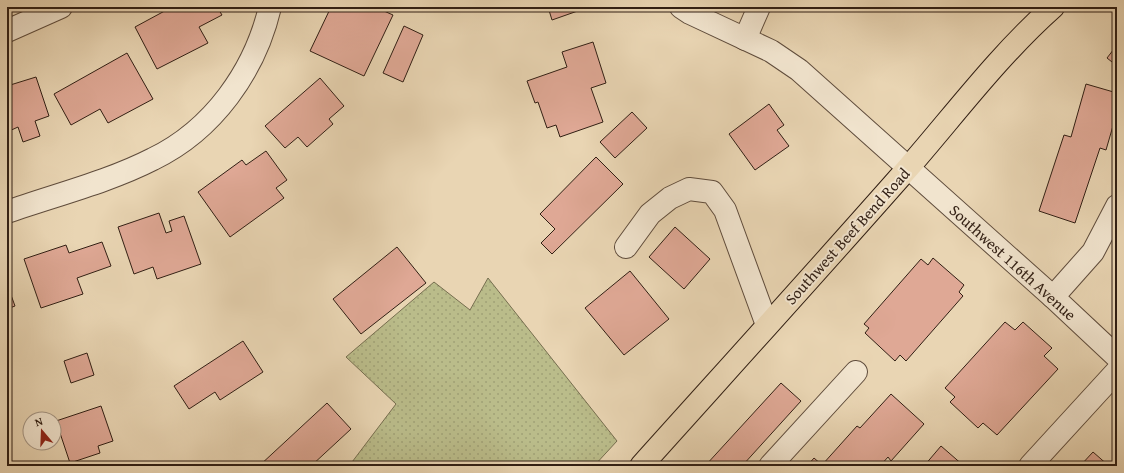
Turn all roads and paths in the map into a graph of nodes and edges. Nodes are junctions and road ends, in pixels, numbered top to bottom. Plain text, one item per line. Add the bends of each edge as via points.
1 (61, 7) edge
2 (270, 7) edge
3 (681, 7) edge
4 (759, 7) edge
5 (1053, 7) edge
6 (7, 31) edge
7 (745, 39) junction
8 (908, 167) junction
9 (1117, 206) edge
10 (7, 212) edge
11 (626, 247) dead end
12 (1053, 297) junction
13 (767, 325) junction
14 (1117, 357) edge
15 (1117, 371) edge
16 (856, 372) dead end
17 (641, 466) edge
18 (770, 466) edge
19 (1030, 466) edge

1 - 6 street
2 - 10 street via 265,26 245,71 227,99 209,120 155,159
3 - 7 street, Southwest 116th Avenue via 690,14
4 - 7 street
5 - 8 main road, Southwest Beef Bend Road via 1036,22
7 - 8 street, Southwest 116th Avenue via 771,51 799,70
8 - 12 street, Southwest 116th Avenue
8 - 13 main road, Southwest Beef Bend Road
9 - 12 street via 1093,252
11 - 13 street via 650,214 670,198 689,189 712,192 725,210
12 - 14 street, Southwest 116th Avenue
13 - 17 main road, Southwest Beef Bend Road
15 - 19 street
16 - 18 street

